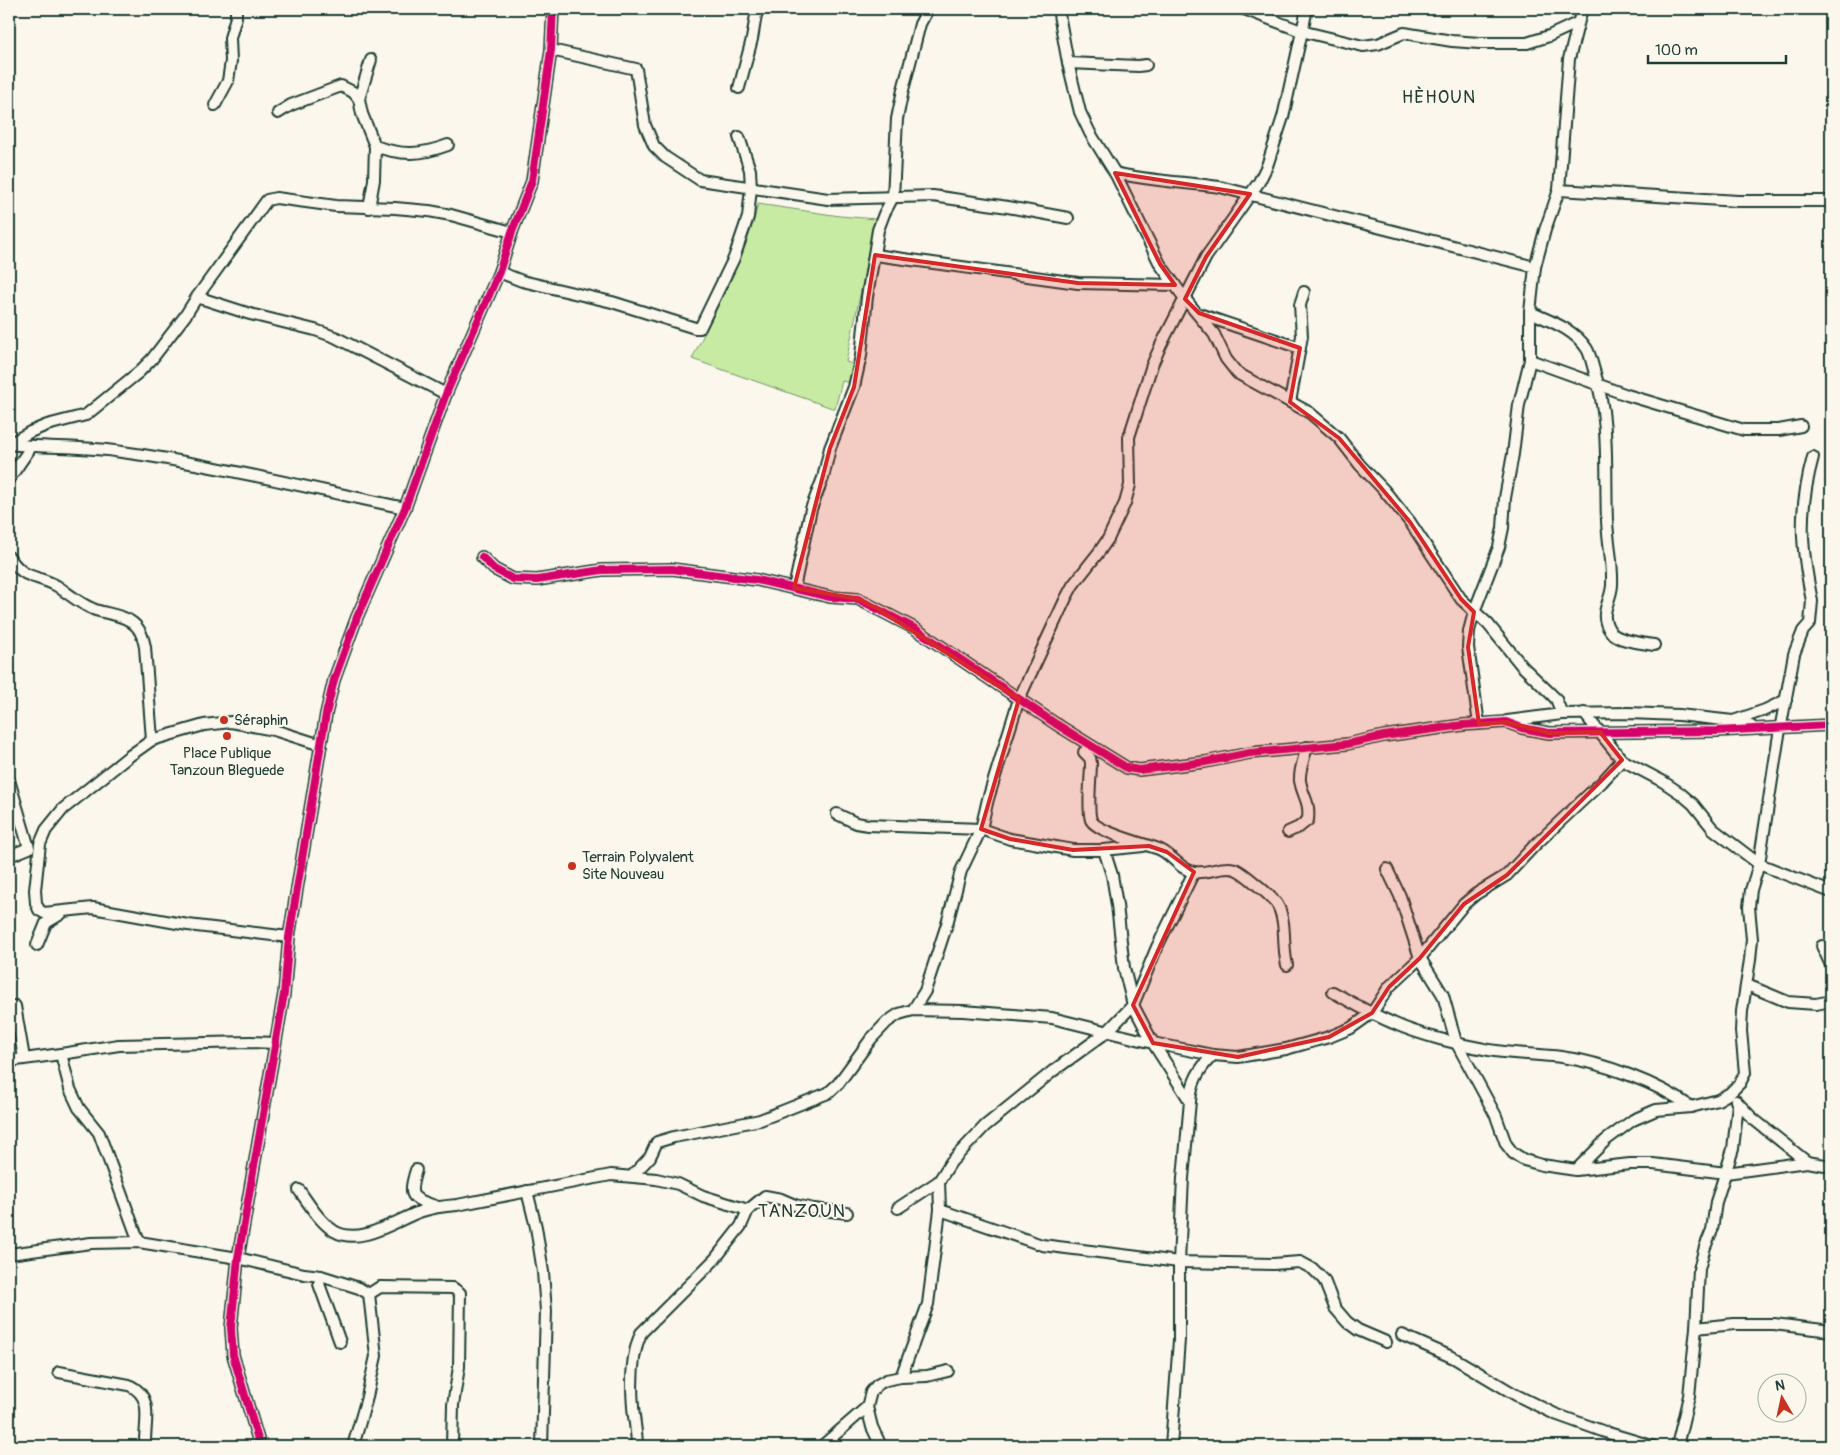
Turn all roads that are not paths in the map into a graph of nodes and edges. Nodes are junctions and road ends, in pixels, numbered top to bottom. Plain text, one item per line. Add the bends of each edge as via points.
1 (236, 9) edge
2 (554, 9) edge
3 (757, 9) edge
4 (928, 9) edge
5 (1067, 9) edge
6 (1244, 9) edge
7 (1307, 9) edge
8 (1582, 9) edge
9 (1059, 14) edge
10 (1577, 23) junction
11 (1301, 31) junction
12 (551, 50) junction
13 (371, 60) dead end
14 (1068, 63) junction
15 (1146, 65) dead end
16 (739, 88) dead end
17 (359, 99) junction
18 (215, 105) dead end
19 (278, 113) dead end
20 (739, 137) dead end
21 (448, 145) dead end
22 (375, 146) junction
23 (1115, 173) junction
24 (751, 188) junction
25 (1560, 190) junction
26 (1250, 194) junction
27 (893, 197) junction
28 (1831, 201) edge
29 (369, 208) junction
30 (1068, 218) dead end
31 (512, 232) junction
32 (874, 255) junction
33 (1536, 267) junction
34 (499, 272) junction
35 (1175, 285) junction
36 (1304, 292) dead end
37 (197, 297) junction
38 (1185, 299) junction
39 (1530, 312) junction
40 (1199, 313) junction
41 (1300, 348) junction
42 (1530, 360) junction
43 (1599, 385) junction
44 (446, 394) junction
45 (1290, 402) junction
46 (1801, 426) dead end
47 (31, 446) junction
48 (1813, 457) dead end
49 (9, 479) edge
50 (405, 508) junction
51 (482, 557) dead end
52 (9, 558) edge
53 (794, 588) junction
54 (1474, 612) junction
55 (1654, 645) dead end
56 (1019, 699) junction
57 (1786, 700) junction
58 (1584, 713) junction
59 (1562, 714) junction
60 (1733, 721) junction
61 (1506, 722) junction
62 (1479, 724) junction
63 (1831, 725) edge
64 (1781, 727) junction
65 (1757, 728) junction
66 (1600, 732) junction
67 (152, 740) junction
68 (320, 745) junction
69 (1307, 747) junction
70 (1084, 752) dead end
71 (1622, 760) junction
72 (9, 780) edge
73 (837, 814) dead end
74 (981, 829) junction
75 (1288, 832) dead end
76 (40, 844) junction
77 (1150, 846) junction
78 (29, 848) junction
79 (1104, 850) junction
80 (9, 856) edge
81 (1759, 864) junction
82 (1387, 869) dead end
83 (1194, 872) junction
84 (1831, 892) edge
85 (46, 919) junction
86 (290, 937) junction
87 (37, 945) dead end
88 (1822, 946) dead end
89 (1420, 958) junction
90 (1287, 965) dead end
91 (1831, 965) edge
92 (1747, 985) junction
93 (1333, 992) dead end
94 (1831, 1001) edge
95 (1133, 1005) junction
96 (15, 1006) dead end
97 (913, 1010) junction
98 (1372, 1014) junction
99 (1107, 1032) junction
100 (1456, 1042) junction
101 (275, 1043) junction
102 (1153, 1043) junction
103 (61, 1054) junction
104 (1212, 1055) junction
105 (24, 1058) junction
106 (9, 1061) edge
107 (1730, 1093) junction
108 (1190, 1101) junction
109 (1738, 1104) junction
110 (1691, 1107) junction
111 (1807, 1162) junction
112 (1831, 1166) edge
113 (416, 1170) dead end
114 (1576, 1170) junction
115 (1726, 1173) junction
116 (632, 1176) junction
117 (939, 1182) junction
118 (299, 1190) dead end
119 (527, 1191) junction
120 (438, 1207) junction
121 (898, 1208) dead end
122 (748, 1210) junction
123 (940, 1210) junction
124 (847, 1212) dead end
125 (139, 1242) junction
126 (9, 1254) edge
127 (238, 1258) junction
128 (1179, 1262) junction
129 (321, 1276) junction
130 (369, 1294) junction
131 (1696, 1328) junction
132 (1831, 1330) edge
133 (1402, 1335) dead end
134 (340, 1342) dead end
135 (1386, 1342) dead end
136 (948, 1371) dead end
137 (59, 1372) dead end
138 (901, 1377) junction
139 (867, 1407) junction
140 (146, 1446) edge
141 (260, 1446) edge
142 (353, 1446) edge
143 (452, 1446) edge
144 (542, 1446) edge
145 (638, 1446) edge
146 (822, 1446) edge
147 (881, 1446) edge
148 (1171, 1446) edge
149 (1652, 1446) edge
150 (1677, 1446) edge

1 - 18 street via 230,38 228,80
2 - 12 street
3 - 16 street
4 - 27 street via 920,24 902,90 897,119
5 - 9 street
6 - 11 street
7 - 11 street
8 - 10 street
9 - 14 street
10 - 11 street via 1527,43 1452,41 1404,33 1378,44 1363,46
10 - 25 street via 1569,59
11 - 26 street via 1283,117 1267,166
12 - 24 street via 636,69 644,125 659,152 700,180
12 - 31 street via 532,181
13 - 17 street
14 - 15 street
14 - 23 street via 1080,112
17 - 19 street via 341,86 291,104
17 - 22 street
20 - 24 street via 750,170
21 - 22 street via 415,154
22 - 29 street
23 - 26 street
23 - 35 street via 1160,264
24 - 27 street via 828,199
24 - 34 street via 748,217 734,258 700,328 612,302 522,282
25 - 28 street via 1738,201
25 - 33 street
26 - 33 street
26 - 38 street via 1206,257
27 - 30 street via 933,196
27 - 32 street via 878,230
29 - 31 street via 414,209 451,215
29 - 37 street via 276,198 267,200
31 - 34 street
32 - 35 street via 1078,283
32 - 53 street via 854,387 830,448 811,510
33 - 39 street
34 - 44 street
35 - 38 street
36 - 41 street via 1300,305 1303,328
37 - 44 street via 335,337
37 - 47 street via 152,359 96,408 86,415 30,432 9,444
38 - 40 street
38 - 56 street via 1152,365 1129,437 1130,485 1125,502 1108,538 1069,592
39 - 42 street
39 - 43 street via 1574,335 1587,349
40 - 41 street
40 - 45 street via 1237,374
41 - 45 street
42 - 43 street
42 - 54 street via 1519,404 1503,528
43 - 46 street via 1744,430
43 - 55 street via 1605,430 1612,584 1604,613 1606,624 1612,634
44 - 50 street
45 - 54 street via 1310,413 1339,438 1410,522 1461,600
47 - 49 street
47 - 50 street via 94,448 138,454
48 - 57 street via 1804,490 1802,534 1812,612 1794,654
50 - 68 street via 357,617 334,680
51 - 53 street via 494,569 513,579 537,580 602,570 672,569
52 - 67 street via 22,572 50,583 91,608 130,621 137,627 145,647
53 - 56 street via 830,597 858,599 914,628
54 - 59 street via 1556,699
54 - 62 street via 1468,647
56 - 69 street via 1127,768 1139,770
56 - 74 street
57 - 60 street
57 - 64 street
58 - 59 street
58 - 60 street via 1679,715
58 - 66 street
59 - 61 street
60 - 65 street
61 - 62 street
61 - 66 street via 1538,732
62 - 69 street
63 - 64 street
64 - 65 street
64 - 81 street
65 - 66 street
66 - 71 street
67 - 68 street via 204,725 231,722 274,730
67 - 76 street via 62,809
68 - 86 street
69 - 75 street via 1300,774 1309,808 1308,820
70 - 77 street via 1091,763 1092,822 1104,830
71 - 81 street via 1680,793 1713,829
71 - 89 street via 1507,875 1464,904
72 - 78 street
73 - 74 street via 868,825
74 - 79 street via 1051,847
74 - 97 street via 961,871 925,991
76 - 78 street
76 - 85 street via 35,896
77 - 79 street
77 - 83 street via 1167,852
78 - 80 street
79 - 95 street via 1112,875 1124,968
81 - 84 street
81 - 92 street via 1750,890 1752,939
82 - 89 street via 1400,896
83 - 90 street via 1237,870 1274,900 1282,920
83 - 95 street
85 - 86 street via 80,908 106,909 188,925
85 - 87 street
86 - 101 street
88 - 91 street
89 - 98 street via 1390,987
89 - 100 street via 1443,995
92 - 94 street via 1788,1002 1816,1004
92 - 107 street via 1741,1031 1745,1073
93 - 98 street
95 - 99 street
95 - 102 street
96 - 105 street
97 - 99 street via 1052,1018
97 - 116 street via 887,1022 828,1093 760,1120 657,1142 650,1157
98 - 100 street
98 - 104 street via 1330,1037 1286,1049 1238,1057
99 - 102 street
99 - 117 street via 984,1126 951,1162
100 - 110 street via 1490,1050 1587,1061 1656,1087
100 - 114 street via 1496,1116 1506,1144 1513,1152 1524,1160
101 - 103 street via 118,1045
101 - 127 street
102 - 104 street
102 - 108 street
103 - 105 street
103 - 125 street via 70,1089 79,1108 99,1133
104 - 108 street via 1195,1078
105 - 106 street
107 - 109 street
107 - 110 street via 1718,1100
108 - 128 street
109 - 111 street
109 - 115 street via 1733,1150
110 - 114 street via 1656,1110 1633,1120 1606,1140
111 - 112 street
111 - 115 street
113 - 120 street via 412,1195
114 - 115 street via 1653,1164
115 - 131 street via 1699,1269
116 - 119 street via 611,1175
116 - 122 street via 678,1184 703,1196
117 - 121 street
117 - 123 street
118 - 120 street via 314,1212 334,1231 346,1236 370,1233
119 - 120 street
119 - 144 street via 536,1227 545,1302
122 - 124 street via 765,1196 814,1209
122 - 145 street via 741,1226 715,1259 641,1333 632,1366 632,1408
123 - 128 street via 1042,1245
123 - 138 street via 928,1304
125 - 126 street via 91,1243
125 - 127 street
127 - 129 street
127 - 141 street via 230,1328 232,1355
128 - 135 street via 1300,1262 1324,1280 1335,1308 1347,1322
128 - 148 street via 1179,1340
129 - 130 street
129 - 134 street via 319,1284
130 - 142 street via 376,1356
130 - 143 street via 380,1287 453,1288 460,1293 459,1367 453,1406
131 - 132 street via 1774,1324
131 - 150 street via 1689,1396
133 - 149 street via 1454,1358 1555,1414
136 - 138 street
137 - 140 street via 129,1385 139,1390 146,1407
138 - 139 street via 877,1385 871,1392
139 - 146 street
139 - 147 street

